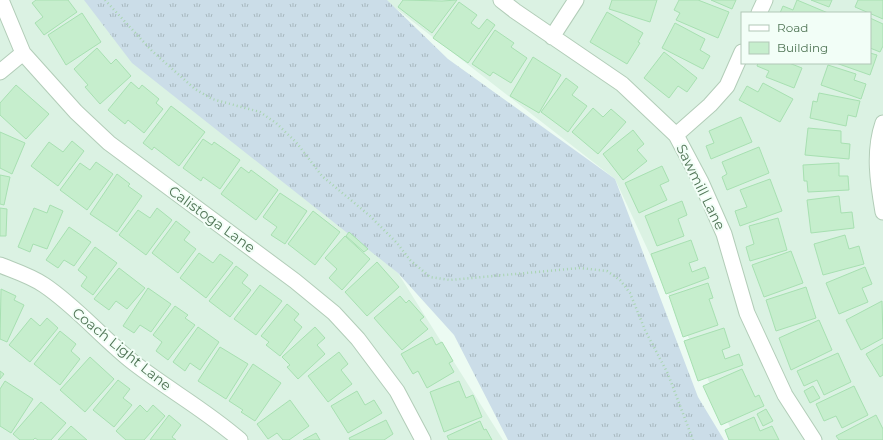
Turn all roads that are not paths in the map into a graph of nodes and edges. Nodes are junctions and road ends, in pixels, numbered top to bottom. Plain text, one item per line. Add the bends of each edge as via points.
1 (1, 0) edge
2 (501, 0) edge
3 (576, 0) edge
4 (764, 0) edge
5 (759, 12) edge
6 (552, 37) junction
7 (23, 53) junction
8 (741, 54) edge
9 (0, 72) edge
10 (883, 123) edge
11 (676, 135) junction
12 (883, 212) edge
13 (0, 265) edge
14 (240, 440) edge
15 (423, 440) edge
16 (814, 440) edge

1 - 7 street, Calistoga Lane
2 - 6 street, Sawmill Lane
3 - 6 street
4 - 5 street
6 - 11 street, Sawmill Lane via 622,84
7 - 9 street
7 - 15 street, Calistoga Lane via 76,112 109,142 334,313 358,339 397,391
8 - 11 street via 727,86
10 - 12 street via 880,130 876,173
11 - 16 street, Sawmill Lane via 724,234 753,327 785,395
13 - 14 street, Coach Light Lane via 20,272 44,286 133,362 219,422

